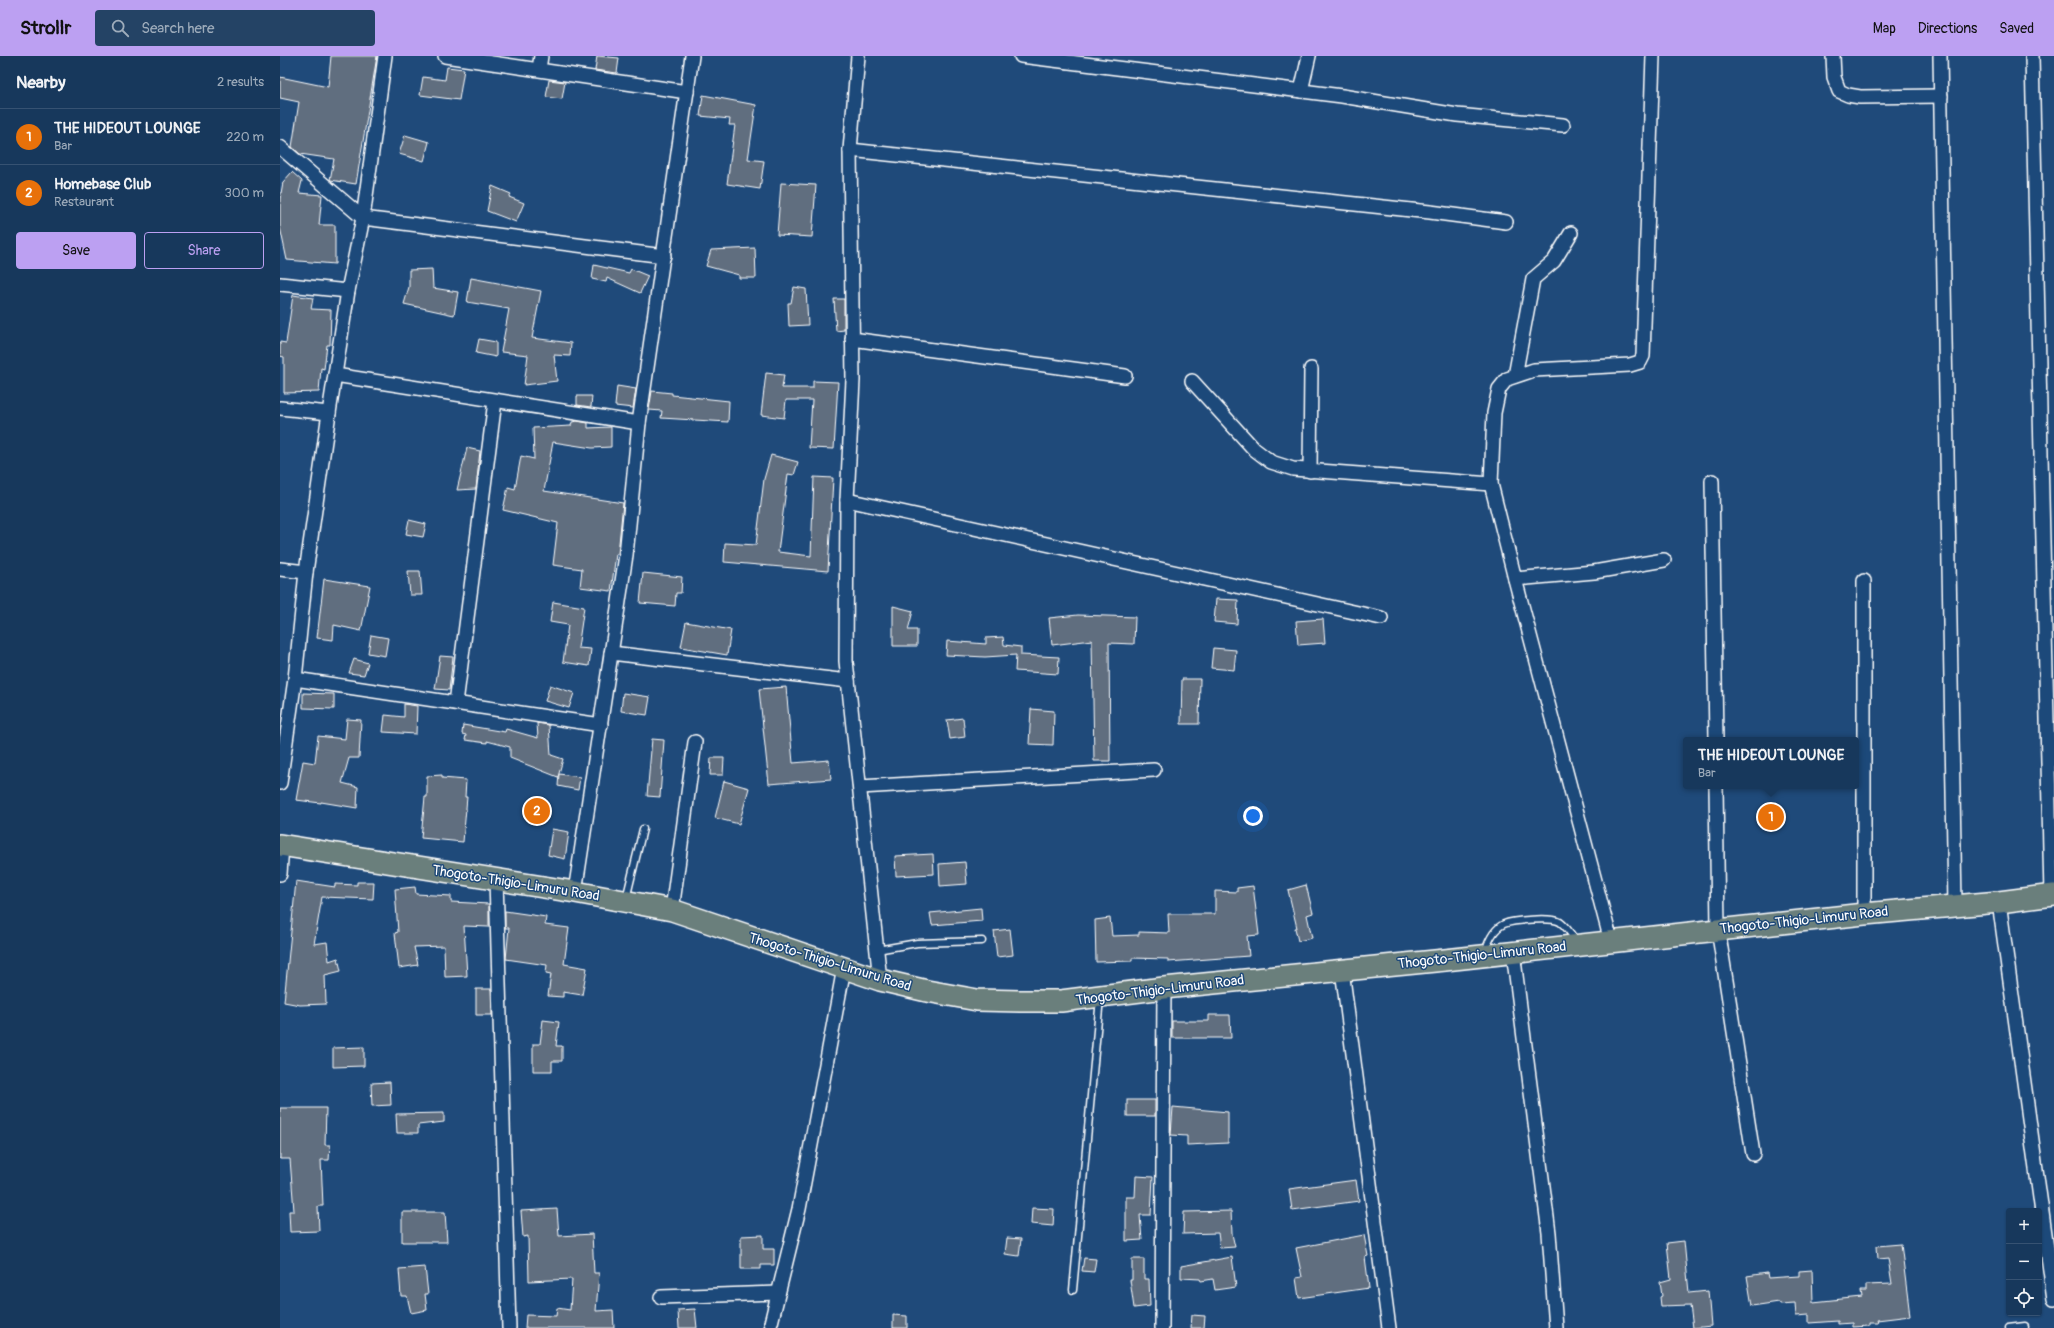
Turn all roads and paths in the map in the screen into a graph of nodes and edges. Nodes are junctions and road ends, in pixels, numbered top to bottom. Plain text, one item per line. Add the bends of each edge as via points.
1 (385, 56) edge
2 (444, 56) edge
3 (692, 56) edge
4 (858, 56) edge
5 (1021, 56) edge
6 (1309, 56) edge
7 (1653, 56) edge
8 (1833, 56) edge
9 (1940, 56) edge
10 (2032, 56) edge
11 (540, 62) edge
12 (1301, 91) junction
13 (687, 92) junction
14 (1941, 96) junction
15 (1563, 124) dead end
16 (280, 147) edge
17 (850, 150) junction
18 (363, 218) junction
19 (1506, 222) dead end
20 (1571, 233) dead end
21 (664, 256) junction
22 (280, 284) edge
23 (348, 291) junction
24 (852, 339) junction
25 (1311, 369) dead end
26 (335, 375) junction
27 (1125, 376) dead end
28 (1516, 376) junction
29 (1192, 381) dead end
30 (495, 401) junction
31 (280, 408) edge
32 (329, 412) junction
33 (639, 423) junction
34 (1310, 470) junction
35 (1712, 481) dead end
36 (1491, 484) junction
37 (847, 500) junction
38 (1664, 560) dead end
39 (280, 569) edge
40 (306, 572) junction
41 (1515, 579) junction
42 (1864, 581) dead end
43 (1382, 618) dead end
44 (611, 653) junction
45 (295, 679) junction
46 (848, 682) junction
47 (456, 703) junction
48 (285, 718) edge
49 (601, 725) junction
50 (1716, 737) edge
51 (695, 742) dead end
52 (1154, 770) dead end
53 (280, 783) edge
54 (860, 787) junction
55 (1716, 789) edge
56 (643, 829) dead end
57 (281, 845) edge
58 (280, 874) edge
59 (496, 879) junction
60 (575, 892) junction
61 (2052, 895) edge
62 (625, 901) junction
63 (1999, 902) junction
64 (1955, 905) junction
65 (672, 910) junction
66 (1864, 914) junction
67 (1718, 929) junction
68 (982, 941) dead end
69 (1611, 941) junction
70 (1579, 945) junction
71 (877, 950) junction
72 (1513, 952) junction
73 (1484, 956) junction
74 (844, 968) junction
75 (1342, 970) junction
76 (880, 980) junction
77 (1164, 988) junction
78 (1100, 997) junction
79 (1753, 1154) dead end
80 (1073, 1290) dead end
81 (778, 1293) junction
82 (661, 1297) dead end
83 (2054, 1299) edge
84 (770, 1323) dead end
85 (2025, 1326) dead end
86 (509, 1328) edge
87 (1162, 1328) edge
88 (1389, 1328) edge
89 (1556, 1328) edge
90 (2008, 1328) edge

1 - 18 street
2 - 11 street
3 - 13 street
4 - 17 street
5 - 12 street
6 - 12 street
7 - 28 street via 1643,356 1640,362 1630,365 1534,370
8 - 14 street via 1834,77 1839,91 1848,95
9 - 14 street
10 - 61 street
11 - 13 street
12 - 15 street via 1457,115
13 - 21 street
14 - 64 street
16 - 18 street
17 - 19 street
17 - 24 street
18 - 21 street
18 - 23 street
20 - 28 street via 1554,261 1533,279
21 - 33 street
22 - 23 street
23 - 26 street
24 - 27 street
24 - 37 street via 853,380
25 - 34 street
26 - 30 street
26 - 32 street
28 - 36 street via 1507,379 1499,389 1494,413
29 - 34 street via 1254,449 1271,462 1293,469
30 - 33 street
30 - 47 street
31 - 32 street
32 - 40 street
33 - 44 street via 626,556
34 - 36 street
35 - 50 street
36 - 41 street
37 - 43 street
37 - 46 street
38 - 41 street via 1594,572
39 - 40 street
40 - 45 street
41 - 69 street
42 - 66 street
44 - 46 street
44 - 49 street
45 - 47 street
45 - 48 street
46 - 54 street
47 - 49 street
48 - 53 street
49 - 60 street
51 - 65 street
52 - 54 street
54 - 71 street
55 - 67 street
56 - 62 lane
57 - 58 street
57 - 59 highway, Thogoto-Thigio-Limuru Road
59 - 60 highway, Thogoto-Thigio-Limuru Road
59 - 86 street
60 - 62 highway, Thogoto-Thigio-Limuru Road
61 - 63 highway, Thogoto-Thigio-Limuru Road
62 - 65 highway, Thogoto-Thigio-Limuru Road
63 - 64 highway, Thogoto-Thigio-Limuru Road
63 - 83 street
64 - 66 highway, Thogoto-Thigio-Limuru Road
65 - 74 highway, Thogoto-Thigio-Limuru Road
66 - 67 highway, Thogoto-Thigio-Limuru Road
67 - 69 highway, Thogoto-Thigio-Limuru Road
67 - 79 street
68 - 71 lane via 916,943
69 - 70 highway, Thogoto-Thigio-Limuru Road
70 - 72 highway, Thogoto-Thigio-Limuru Road
70 - 73 lane via 1561,923 1552,920 1526,920 1504,924 1489,940
71 - 76 street
72 - 73 highway, Thogoto-Thigio-Limuru Road
72 - 89 street via 1549,1233
73 - 75 highway, Thogoto-Thigio-Limuru Road
74 - 76 highway, Thogoto-Thigio-Limuru Road
74 - 81 street via 799,1209
75 - 77 highway, Thogoto-Thigio-Limuru Road
75 - 88 street
76 - 78 highway, Thogoto-Thigio-Limuru Road via 977,1000 1061,1001
77 - 78 highway, Thogoto-Thigio-Limuru Road
77 - 87 street
78 - 80 lane
81 - 82 street
81 - 84 street
85 - 90 lane

